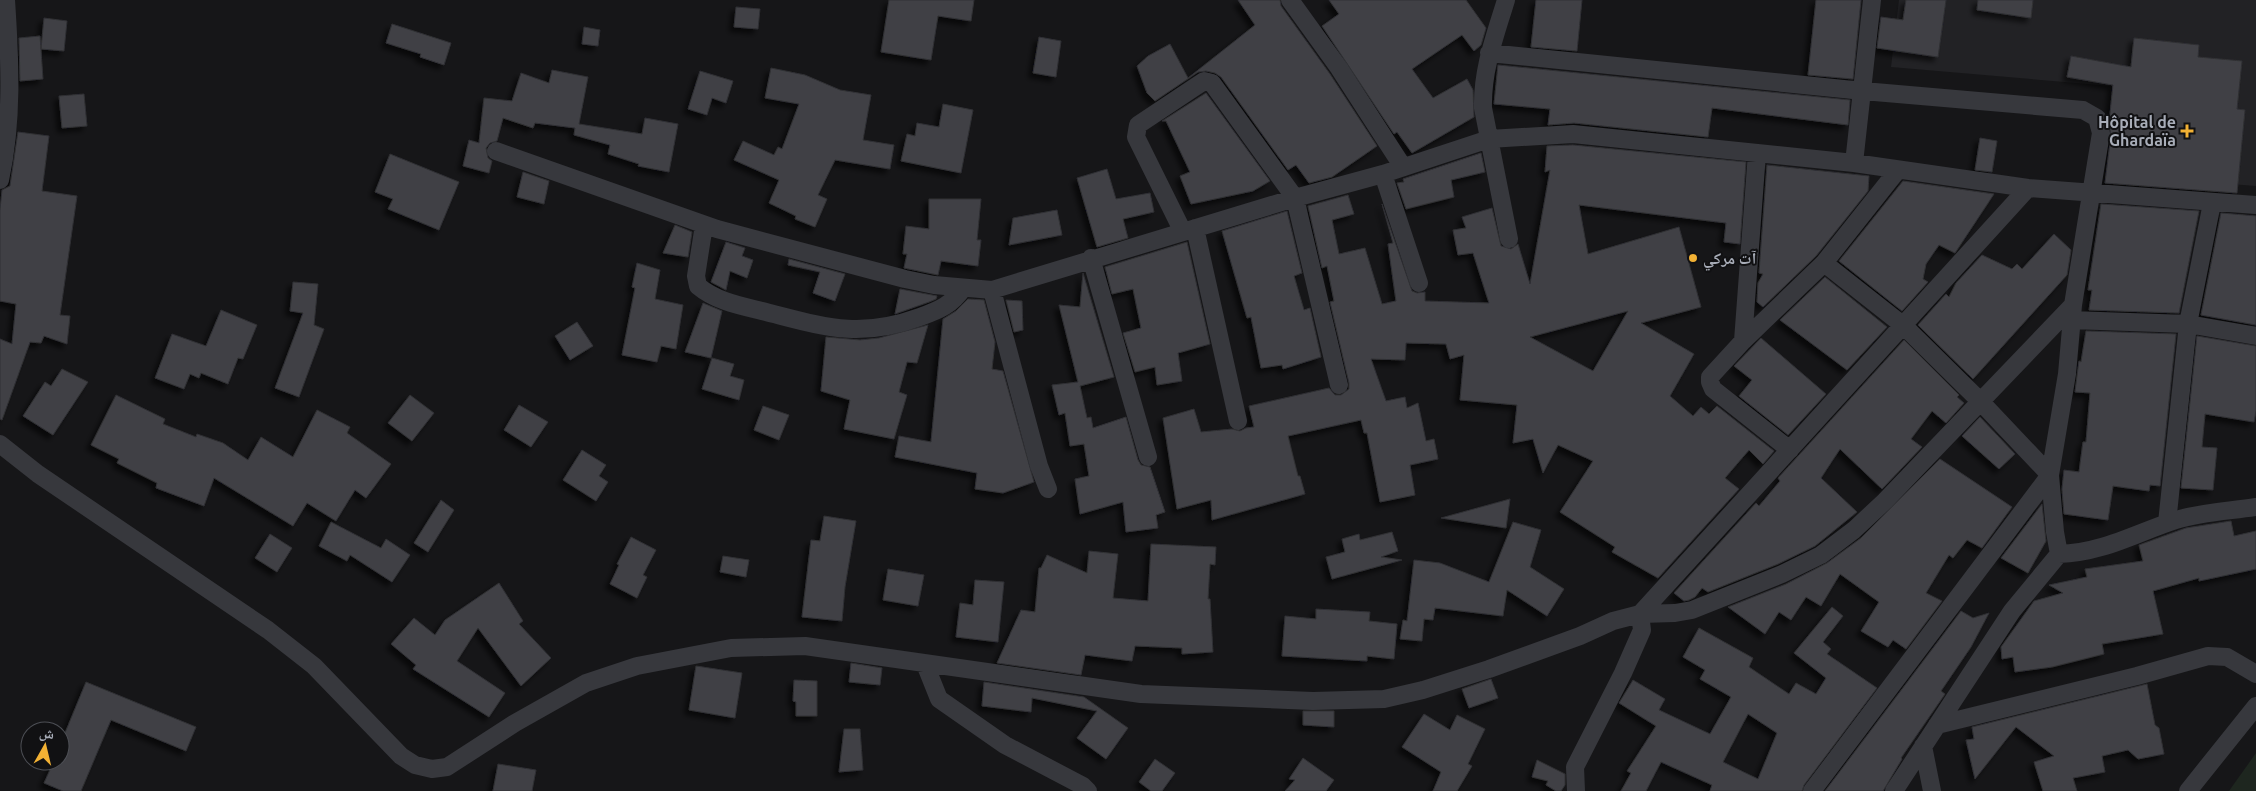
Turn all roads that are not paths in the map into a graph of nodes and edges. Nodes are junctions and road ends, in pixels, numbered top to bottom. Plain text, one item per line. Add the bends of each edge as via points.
1 (6, 0) edge
2 (1290, 0) edge
3 (1506, 0) edge
4 (1872, 0) edge
5 (1489, 53) junction
6 (1863, 91) junction
7 (1489, 138) junction
8 (496, 151) dead end
9 (1757, 153) junction
10 (1854, 163) junction
11 (1403, 167) junction
12 (1896, 170) junction
13 (1383, 174) junction
14 (0, 180) edge
15 (2028, 188) junction
16 (2090, 193) junction
17 (1295, 198) junction
18 (2212, 203) junction
19 (2256, 205) edge
20 (704, 225) junction
21 (1189, 230) junction
22 (1509, 239) dead end
23 (1091, 258) junction
24 (1824, 263) junction
25 (1419, 283) dead end
26 (963, 288) junction
27 (992, 290) junction
28 (2072, 313) junction
29 (2188, 324) junction
30 (1904, 326) junction
31 (2256, 336) edge
32 (1743, 341) junction
33 (1339, 385) dead end
34 (1980, 401) junction
35 (1238, 421) dead end
36 (0, 444) edge
37 (1790, 450) junction
38 (1148, 457) dead end
39 (2050, 475) junction
40 (1048, 489) dead end
41 (2256, 507) edge
42 (2167, 523) junction
43 (2059, 554) junction
44 (1640, 614) junction
45 (925, 664) junction
46 (2256, 674) edge
47 (2256, 706) edge
48 (1937, 725) junction
49 (1923, 746) junction
50 (1088, 791) edge
51 (1576, 791) edge
52 (1812, 791) edge
53 (1894, 791) edge
54 (1932, 791) edge
55 (2188, 791) edge

1 - 14 street via 9,103
2 - 11 street
3 - 5 street
4 - 6 street
5 - 6 street
5 - 7 street via 1482,96
6 - 10 street
6 - 16 street via 2089,112 2097,118 2101,133
7 - 9 street via 1573,134
7 - 11 street
7 - 22 street
8 - 20 street
9 - 10 street
9 - 32 street
10 - 12 street
11 - 13 street
12 - 15 street
12 - 24 street
13 - 17 street
13 - 25 street
15 - 16 street
15 - 30 street
16 - 18 street
16 - 28 street
17 - 21 street
17 - 21 street via 1212,83 1204,80 1138,125 1136,131 1136,137
17 - 33 street
18 - 19 street
18 - 29 street
20 - 26 street via 904,279
20 - 26 street via 696,276 698,286 721,300 823,326 860,330 903,323 943,308
21 - 23 street
21 - 35 street
23 - 27 street
23 - 38 street
24 - 30 street
24 - 32 street
26 - 27 street
27 - 40 street
28 - 29 street
28 - 34 street
28 - 39 street via 2068,374
29 - 31 street
29 - 42 street
30 - 34 street
30 - 37 street
32 - 37 street via 1712,374 1710,385
34 - 39 street
34 - 44 street via 1885,501 1821,555 1692,610
36 - 45 street via 38,474 268,630 314,666 401,756 432,769 446,767 586,683 637,666 731,648 805,646
37 - 44 street
39 - 43 street
39 - 52 street
41 - 42 street
42 - 43 street via 2107,547
43 - 48 street via 2012,611
44 - 45 street via 1423,690 1384,699 1313,701 1141,694
44 - 51 street via 1642,630 1575,767
45 - 50 street via 939,699 1005,745
46 - 48 street via 2227,657 2208,656
47 - 55 street
48 - 49 street
49 - 53 street
49 - 54 street

